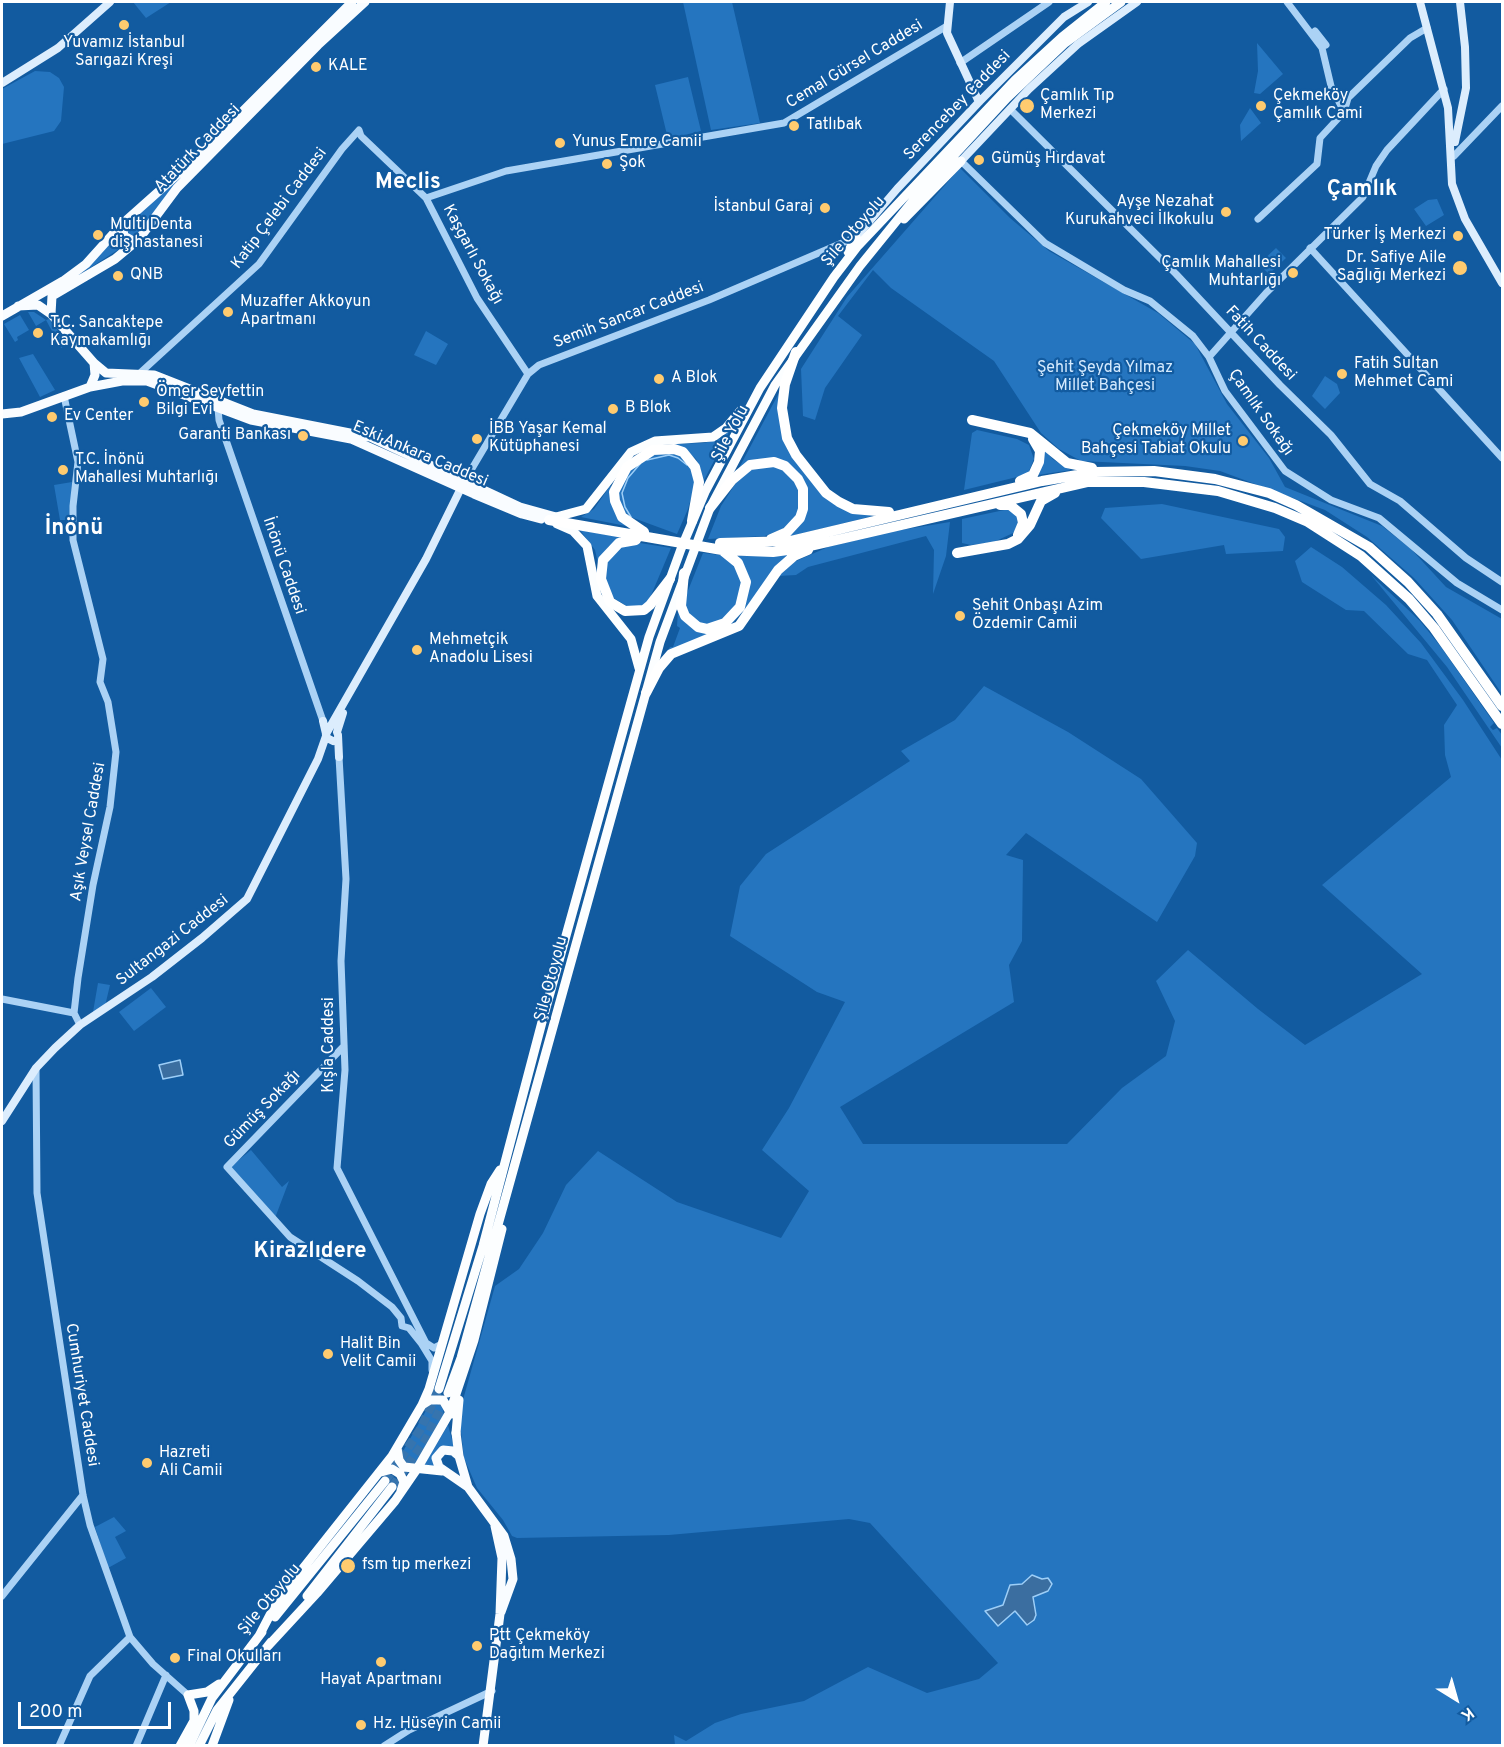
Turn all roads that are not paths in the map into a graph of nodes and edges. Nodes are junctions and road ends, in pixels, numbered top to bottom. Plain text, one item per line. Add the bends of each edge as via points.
1 (110, 2) edge
2 (352, 2) edge
3 (365, 2) edge
4 (950, 2) edge
5 (1049, 2) edge
6 (1088, 2) edge
7 (1106, 2) edge
8 (1121, 2) edge
9 (1137, 2) edge
10 (1289, 2) edge
11 (1420, 2) edge
12 (1460, 2) edge
13 (947, 26) junction
14 (1426, 28) junction
15 (960, 63) junction
16 (2, 83) edge
17 (1444, 89) junction
18 (979, 102) junction
19 (1503, 106) edge
20 (1463, 107) junction
21 (1448, 108) junction
22 (1010, 109) junction
23 (1344, 112) junction
24 (359, 130) joint
25 (1452, 157) junction
26 (961, 161) junction
27 (426, 198) junction
28 (1464, 213) junction
29 (1258, 219) dead end
30 (1472, 220) junction
31 (122, 224) junction
32 (885, 236) junction
33 (856, 237) junction
34 (139, 239) junction
35 (1310, 248) junction
36 (1503, 273) edge
37 (834, 278) junction
38 (1503, 283) edge
39 (18, 306) junction
40 (51, 314) junction
41 (2, 316) edge
42 (1231, 334) junction
43 (796, 352) junction
44 (1209, 357) junction
45 (94, 363) junction
46 (140, 374) junction
47 (528, 374) junction
48 (90, 387) junction
49 (760, 388) junction
50 (64, 396) junction
51 (221, 409) junction
52 (2, 414) edge
53 (219, 420) joint
54 (282, 420) junction
55 (972, 420) dead end
56 (1024, 431) junction
57 (1503, 458) edge
58 (1134, 470) junction
59 (1117, 481) junction
60 (463, 485) junction
61 (977, 501) junction
62 (710, 508) junction
63 (919, 510) junction
64 (939, 510) junction
65 (553, 519) junction
66 (690, 527) junction
67 (645, 535) junction
68 (836, 540) junction
69 (743, 544) junction
70 (1008, 544) junction
71 (722, 550) junction
72 (692, 552) joint
73 (957, 553) dead end
74 (684, 573) junction
75 (670, 579) junction
76 (1503, 582) edge
77 (1502, 609) edge
78 (639, 671) junction
79 (646, 693) junction
80 (1503, 706) edge
81 (323, 721) joint
82 (1503, 724) edge
83 (332, 735) junction
84 (339, 757) joint
85 (2, 999) edge
86 (74, 1013) junction
87 (80, 1025) junction
88 (344, 1046) junction
89 (36, 1068) junction
90 (2, 1121) edge
91 (505, 1162) junction
92 (513, 1171) junction
93 (401, 1297) junction
94 (392, 1306) junction
95 (401, 1318) junction
96 (412, 1319) junction
97 (409, 1328) junction
98 (443, 1342) junction
99 (464, 1371) junction
100 (432, 1378) junction
101 (422, 1405) junction
102 (450, 1412) junction
103 (456, 1433) junction
104 (397, 1448) junction
105 (459, 1456) junction
106 (417, 1469) junction
107 (442, 1471) junction
108 (385, 1480) junction
109 (405, 1487) junction
110 (468, 1487) junction
111 (83, 1495) junction
112 (399, 1496) junction
113 (2, 1596) edge
114 (130, 1637) junction
115 (268, 1646) junction
116 (230, 1674) junction
117 (166, 1675) junction
118 (237, 1682) junction
119 (492, 1691) junction
120 (188, 1695) junction
121 (212, 1698) junction
122 (194, 1719) junction
123 (194, 1731) junction
124 (218, 1741) edge
125 (59, 1746) edge
126 (136, 1746) edge
127 (180, 1746) edge
128 (189, 1746) edge
129 (199, 1746) edge
130 (212, 1746) edge
131 (384, 1746) edge
132 (483, 1746) edge

1 - 16 main road via 51,53
2 - 31 main road, Atatürk Caddesi via 195,159
3 - 34 main road, Atatürk Caddesi via 177,188
4 - 13 main road
5 - 15 street
6 - 18 main road, Serencebey Caddesi via 1064,17
7 - 37 highway, Şile Otoyolu via 1062,37 967,128
8 - 32 highway, Şile Otoyolu via 1065,43 1007,98
9 - 22 main road via 1078,44
10 - 23 street via 1324,46 1331,86
11 - 14 main road
12 - 20 main road via 1465,47
13 - 15 main road
13 - 27 street, Cemal Gürsel Caddesi via 784,123 506,171
14 - 17 main road
14 - 23 street via 1360,85 1348,98
15 - 18 main road
17 - 21 main road
17 - 35 street via 1381,158 1363,197
18 - 33 main road, Serencebey Caddesi
19 - 25 street
20 - 21 main road
20 - 25 main road
21 - 25 main road
22 - 26 main road
22 - 42 street, Fatih Caddesi
23 - 29 street via 1320,138 1317,164
24 - 27 street, Kaşgarlı Sokağı
24 - 46 street, Katip Çelebi Caddesi via 259,264
25 - 28 main road via 1452,184
25 - 30 main road
26 - 32 highway
26 - 44 street, Çamlık Sokağı via 1045,243 1161,309 1193,336
27 - 47 street, Kaşgarlı Sokağı via 477,298
28 - 30 main road
28 - 38 main road
30 - 36 main road
31 - 34 main road via 124,236 133,241
31 - 39 main road, Atatürk Caddesi via 76,273
32 - 43 highway, Şile Otoyolu
33 - 37 highway
33 - 47 street, Semih Sancar Caddesi via 709,300 539,365
34 - 40 main road, Atatürk Caddesi via 115,259 58,291 50,301
35 - 42 street
35 - 57 street
37 - 49 highway, Şile Otoyolu
39 - 40 main road via 38,306
39 - 41 main road, Atatürk Caddesi
40 - 45 main road
42 - 44 street
42 - 76 street, Fatih Caddesi via 1331,435 1370,484 1400,501 1466,558
43 - 62 highway, Şile Yolu
43 - 63 highway via 783,396 782,422 809,474 825,493 853,509 879,513
44 - 77 street, Çamlık Sokağı via 1225,391 1285,471 1331,500 1379,518 1457,583
45 - 46 main road, Eski Ankara Caddesi via 108,373
45 - 48 main road
46 - 54 main road, Eski Ankara Caddesi via 154,375 253,414
47 - 60 street, Semih Sancar Caddesi
48 - 50 main road, Eski Ankara Caddesi
48 - 51 main road, Eski Ankara Caddesi via 147,381
49 - 65 highway via 736,419 713,436 641,446 623,459 586,509
49 - 66 highway, Şile Otoyolu
50 - 52 main road, Eski Ankara Caddesi via 21,412
50 - 86 street, Aşık Veysel Caddesi via 78,462 73,540 103,659 100,682 108,702 116,752
51 - 53 main road
51 - 54 main road via 258,419
51 - 60 main road, Eski Ankara Caddesi via 251,420 351,439
53 - 81 street, İnönü Caddesi
54 - 60 main road, Eski Ankara Caddesi via 370,437
55 - 56 highway
56 - 58 highway via 1077,467
56 - 61 highway via 1040,451 1040,462 1033,475
58 - 61 highway via 1065,477
58 - 80 highway via 1215,479 1269,493 1369,547 1437,614
59 - 61 highway
59 - 70 highway via 1048,496 1040,503 1024,534
59 - 82 highway via 1218,490 1275,508 1336,539 1409,599 1455,655
60 - 65 main road, Eski Ankara Caddesi
60 - 83 main road, Sultangazi Caddesi via 426,559 368,658
61 - 64 highway
61 - 70 highway via 1005,504 1019,511 1022,529
62 - 69 highway via 750,465 774,462 792,471 803,489 800,518 779,537
62 - 72 highway, Şile Yolu
63 - 64 highway
63 - 69 highway via 790,541
64 - 68 highway
65 - 67 highway
65 - 78 highway via 573,531 587,546 597,596 631,639
66 - 67 highway via 699,482 695,467 683,452 664,448 633,460 621,474 614,492 622,517
66 - 75 highway, Şile Otoyolu
67 - 69 highway
67 - 71 highway
67 - 75 highway via 619,543 606,555 601,579 610,602 625,611 644,610
68 - 71 highway via 773,552
68 - 79 highway via 786,562 739,626 671,654
70 - 73 highway
71 - 74 highway via 738,563 746,582 740,607 725,624 707,629 690,623 681,606
72 - 74 highway, Şile Otoyolu
74 - 79 highway, Şile Otoyolu
75 - 78 highway, Şile Otoyolu
78 - 91 highway, Şile Otoyolu
79 - 92 highway, Şile Otoyolu
81 - 83 main road
83 - 84 main road, Kışla Caddesi
83 - 87 main road, Sultangazi Caddesi via 247,898 228,918 152,977
84 - 88 street, Kışla Caddesi via 346,879 342,961
85 - 86 street
86 - 87 street
87 - 89 main road, Sultangazi Caddesi
88 - 93 street, Kışla Caddesi via 337,1168
88 - 94 street, Gümüş Sokağı via 227,1167 290,1236
89 - 90 main road, Sultangazi Caddesi
89 - 111 street, Cumhuriyet Caddesi via 37,1193
91 - 92 highway, Şile Otoyolu via 443,1391 461,1358
91 - 98 highway via 491,1184 480,1214
92 - 99 highway via 499,1246
93 - 94 street via 399,1304
93 - 96 street, Kışla Caddesi
94 - 95 street
95 - 96 street
95 - 97 street via 402,1326
96 - 97 street
96 - 98 street, Kışla Caddesi via 429,1347 439,1347
97 - 100 street via 432,1361
98 - 100 highway
99 - 102 highway
99 - 103 highway
100 - 101 highway
101 - 102 highway via 430,1400 443,1400
101 - 104 highway
102 - 103 highway
102 - 106 highway
103 - 105 main road
104 - 106 highway via 402,1465
104 - 108 highway
105 - 107 main road via 448,1449 438,1453 437,1463
105 - 110 main road
106 - 107 highway
106 - 109 highway
107 - 109 highway
107 - 110 main road
108 - 112 highway via 389,1468 400,1474 404,1482
108 - 115 highway, Şile Otoyolu
108 - 116 highway, Şile Otoyolu
109 - 112 highway
110 - 119 main road via 495,1526 502,1558
111 - 113 street
111 - 114 street, Cumhuriyet Caddesi
112 - 115 highway
114 - 117 street, Cumhuriyet Caddesi
114 - 125 street via 90,1676
115 - 118 highway, Şile Otoyolu
116 - 120 highway via 207,1692
116 - 121 highway, Şile Otoyolu
117 - 120 street, Cumhuriyet Caddesi
117 - 126 street
118 - 124 highway
118 - 129 highway, Şile Otoyolu
119 - 131 street
119 - 132 main road
120 - 122 highway
121 - 122 highway
121 - 123 highway, Şile Otoyolu
122 - 123 highway
122 - 127 highway
123 - 128 highway, Şile Otoyolu
124 - 130 highway

